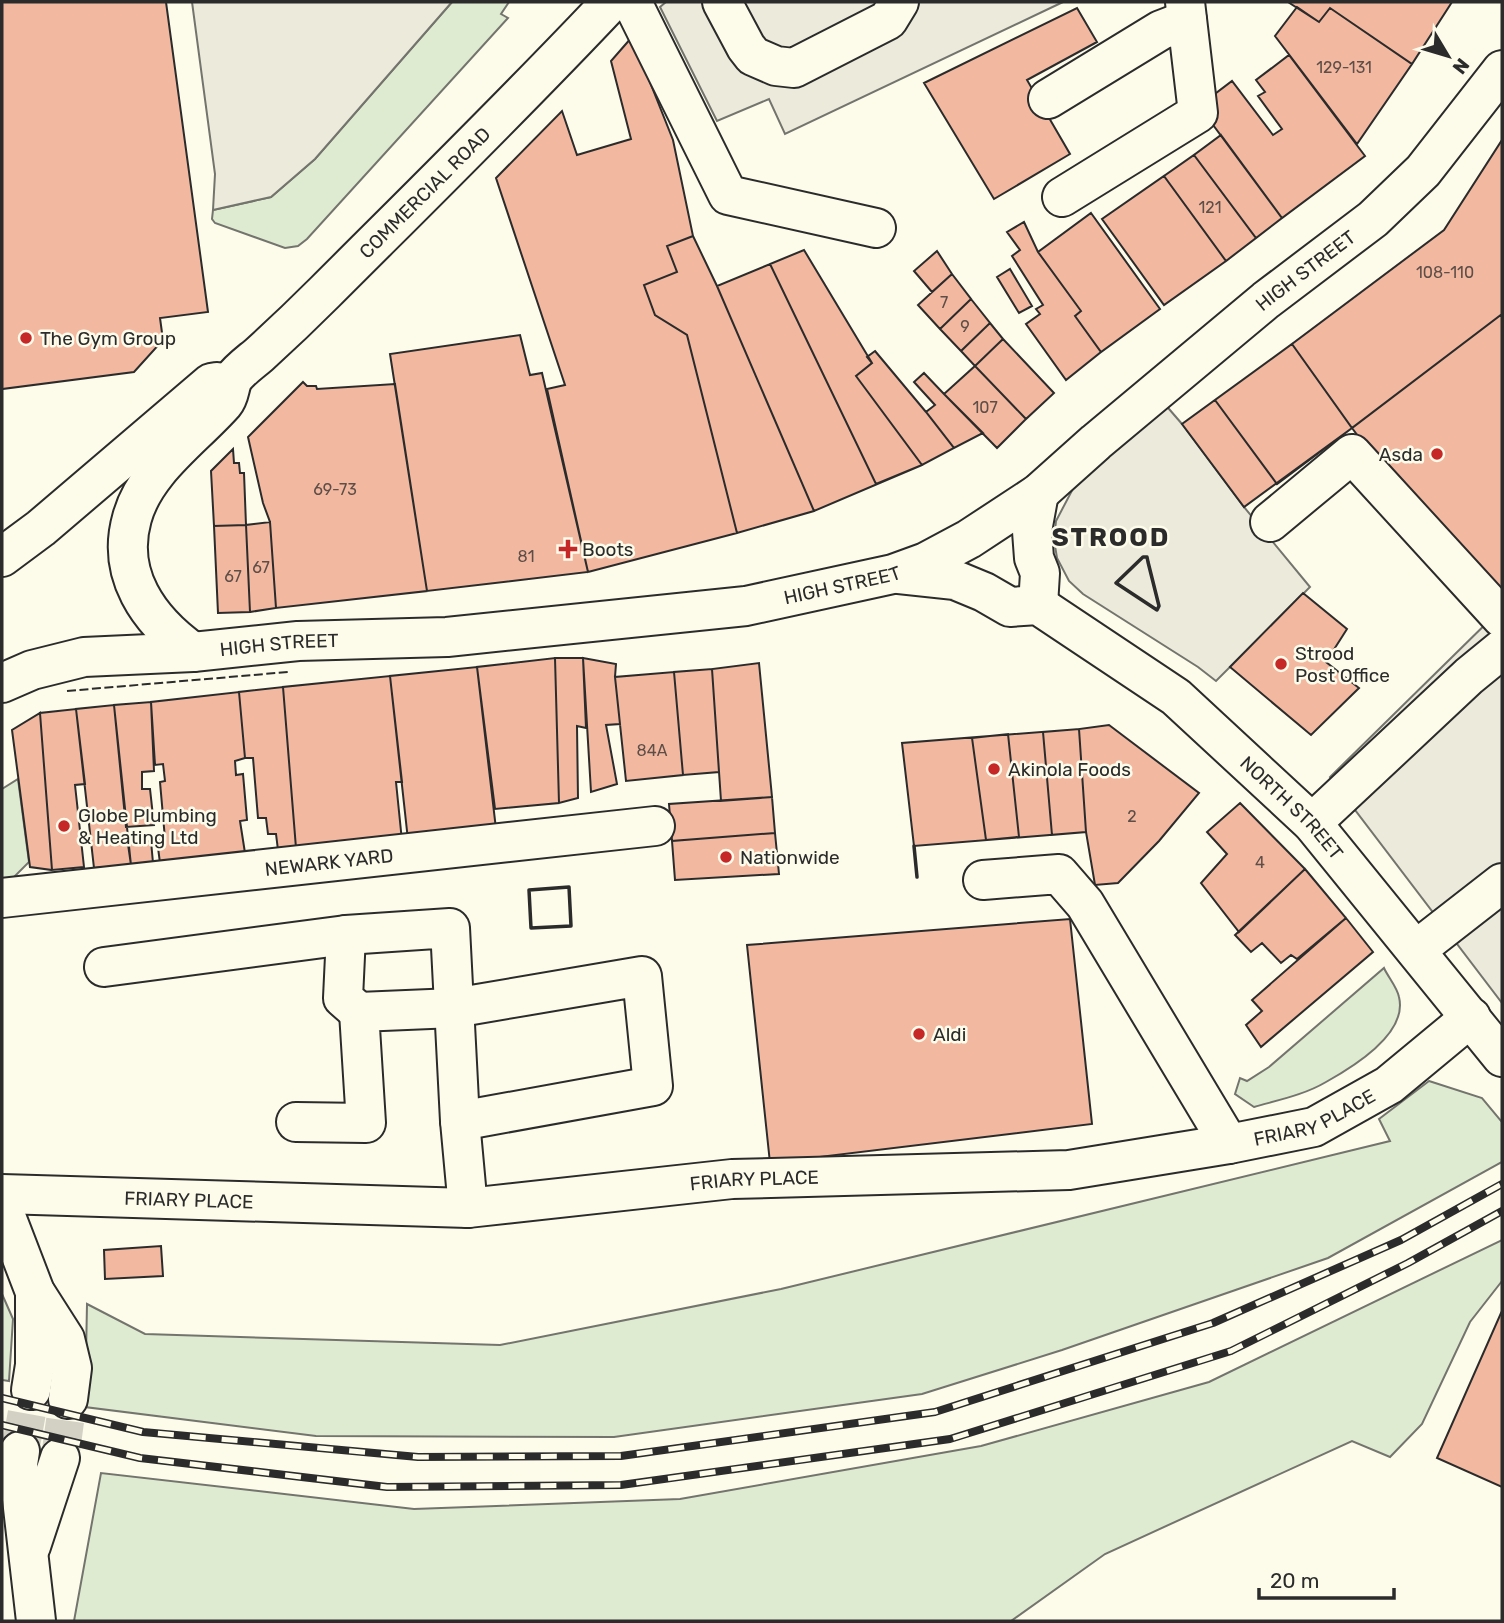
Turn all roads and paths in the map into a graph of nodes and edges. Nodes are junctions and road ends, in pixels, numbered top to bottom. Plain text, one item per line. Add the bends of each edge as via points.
1 (611, 2) edge
2 (632, 2) edge
3 (722, 2) edge
4 (899, 2) edge
5 (1186, 11) edge
6 (1497, 87) edge
7 (1048, 99) dead end
8 (1062, 197) dead end
9 (876, 228) dead end
10 (233, 379) junction
11 (1039, 494) junction
12 (1270, 522) dead end
13 (2, 557) edge
14 (894, 574) junction
15 (1038, 605) junction
16 (1502, 618) edge
17 (1502, 649) edge
18 (193, 652) junction
19 (2, 683) edge
20 (1312, 822) junction
21 (655, 826) dead end
22 (983, 880) dead end
23 (1502, 883) edge
24 (2, 898) edge
25 (346, 936) junction
26 (1416, 950) junction
27 (104, 967) dead end
28 (454, 1008) junction
29 (359, 1012) junction
30 (1471, 1017) junction
31 (1502, 1057) edge
32 (460, 1121) junction
33 (296, 1122) dead end
34 (1229, 1144) junction
35 (2, 1194) edge
36 (2, 1206) edge
37 (468, 1208) junction
38 (35, 1292) junction
39 (31, 1390) tunnel mouth
40 (68, 1399) tunnel mouth
41 (20, 1451) tunnel mouth
42 (60, 1458) tunnel mouth
43 (28, 1555) junction
44 (36, 1621) edge

1 - 10 main road, COMMERCIAL ROAD
2 - 9 main road via 728,195
3 - 4 main road via 753,56 794,68 888,20
5 - 7 main road
5 - 8 main road via 1198,113
6 - 11 main road, HIGH STREET via 1423,171 1373,219 1266,300
10 - 13 main road, COMMERCIAL ROAD via 211,383
10 - 18 main road, COMMERCIAL ROAD via 226,401 142,495 132,515 127,543 130,573 141,598 166,630
11 - 14 main road, HIGH STREET via 961,543
11 - 15 main road via 1032,531 1040,573
12 - 16 main road via 1352,454
14 - 15 main road via 955,580 1010,607
14 - 18 main road, HIGH STREET via 746,606 447,637 298,641
15 - 20 main road, NORTH STREET via 1176,696
17 - 20 main road
18 - 19 main road, HIGH STREET via 84,657
20 - 26 main road, NORTH STREET
21 - 24 main road, NEWARK YARD
22 - 34 main road via 1059,874 1085,904
23 - 26 main road
25 - 27 main road
25 - 28 main road via 450,928
25 - 29 main road via 343,998
26 - 30 main road, NORTH STREET
28 - 29 main road
28 - 32 main road
28 - 32 main road via 642,976 653,1086
29 - 33 main road via 366,1123
30 - 31 main road, NORTH STREET
30 - 34 main road, FRIARY PLACE via 1389,1085 1314,1126
32 - 37 main road
34 - 37 main road, FRIARY PLACE via 1069,1170 732,1179
35 - 37 main road, FRIARY PLACE
36 - 38 main road
38 - 39 main road
38 - 40 main road via 65,1339 72,1368
41 - 43 main road
42 - 43 main road
43 - 44 main road

